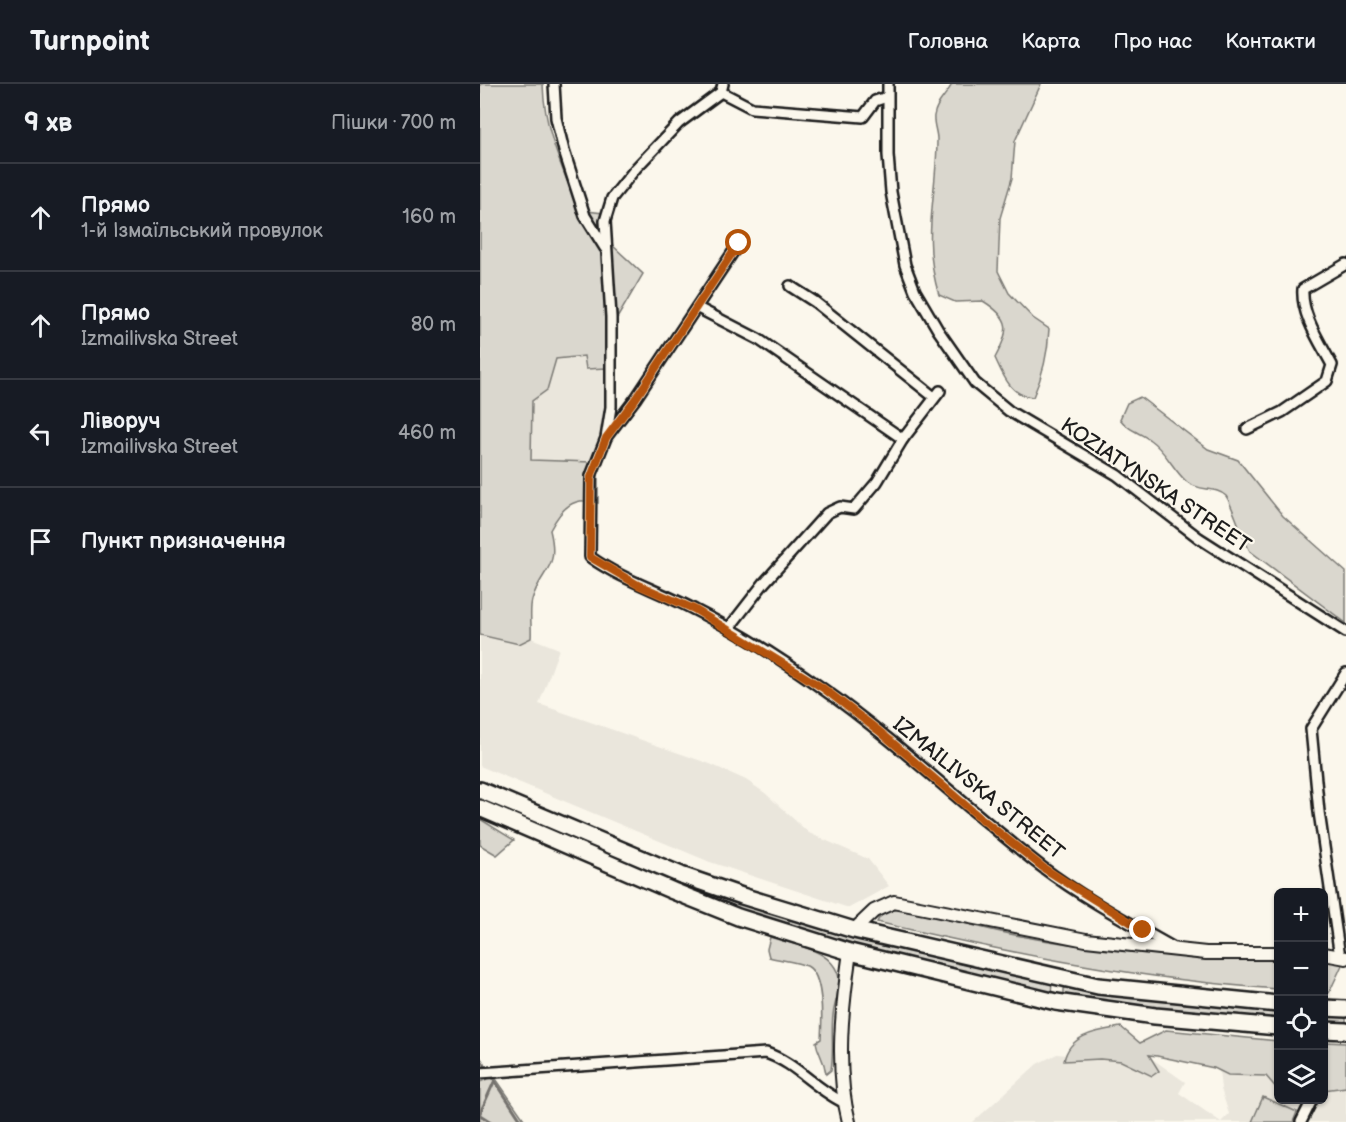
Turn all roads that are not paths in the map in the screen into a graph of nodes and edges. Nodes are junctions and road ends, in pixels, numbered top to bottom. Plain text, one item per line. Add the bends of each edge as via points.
1 (554, 84) edge
2 (888, 84) edge
3 (722, 88) edge
4 (887, 98) junction
5 (739, 243) dead end
6 (607, 250) junction
7 (1346, 264) edge
8 (790, 286) dead end
9 (698, 308) junction
10 (1247, 429) dead end
11 (606, 438) junction
12 (903, 439) junction
13 (729, 628) junction
14 (1346, 632) edge
15 (1346, 673) edge
16 (480, 789) edge
17 (480, 808) edge
18 (681, 875) junction
19 (673, 891) junction
20 (854, 930) junction
21 (1175, 949) junction
22 (850, 952) junction
23 (1274, 953) edge
24 (1328, 955) edge
25 (1343, 957) edge
26 (1061, 979) junction
27 (1056, 1002) junction
28 (1274, 1004) edge
29 (1328, 1008) edge
30 (1346, 1009) edge
31 (1274, 1027) edge
32 (1328, 1030) edge
33 (1346, 1031) edge
34 (481, 1072) edge
35 (844, 1103) junction
36 (1310, 1104) edge
37 (849, 1122) edge
38 (1301, 1122) edge

1 - 6 street via 555,118 564,151 585,216
2 - 4 street, KOZIATYNSKA STREET
3 - 4 street via 752,108 846,117 863,117 875,101
3 - 6 street via 679,123 612,198 605,221
4 - 14 street, KOZIATYNSKA STREET via 891,192 904,265 938,330 975,384 1009,411 1117,475 1199,538
5 - 9 street
6 - 11 street via 611,407
7 - 10 street via 1303,289 1308,319 1332,365 1328,381 1282,412
8 - 12 street via 937,394
9 - 11 street
9 - 12 street via 758,339
11 - 13 street, IZMAILIVSKA STREET via 591,477 590,557 638,585
12 - 13 street via 877,482 854,509 840,507 827,513
13 - 21 street, IZMAILIVSKA STREET via 823,688 1045,869
15 - 25 street via 1311,729 1319,812
16 - 18 main road
17 - 19 main road
18 - 19 main road
18 - 20 main road
19 - 22 main road via 738,917
20 - 21 street via 874,910 894,902 1086,940
20 - 26 main road
21 - 23 street, IZMAILIVSKA STREET
22 - 27 main road
22 - 35 street via 841,1047
24 - 25 street
26 - 27 main road
26 - 28 main road
27 - 31 main road
29 - 30 main road
32 - 33 main road
34 - 35 street via 766,1053 780,1057 822,1091
35 - 37 street
36 - 38 street

